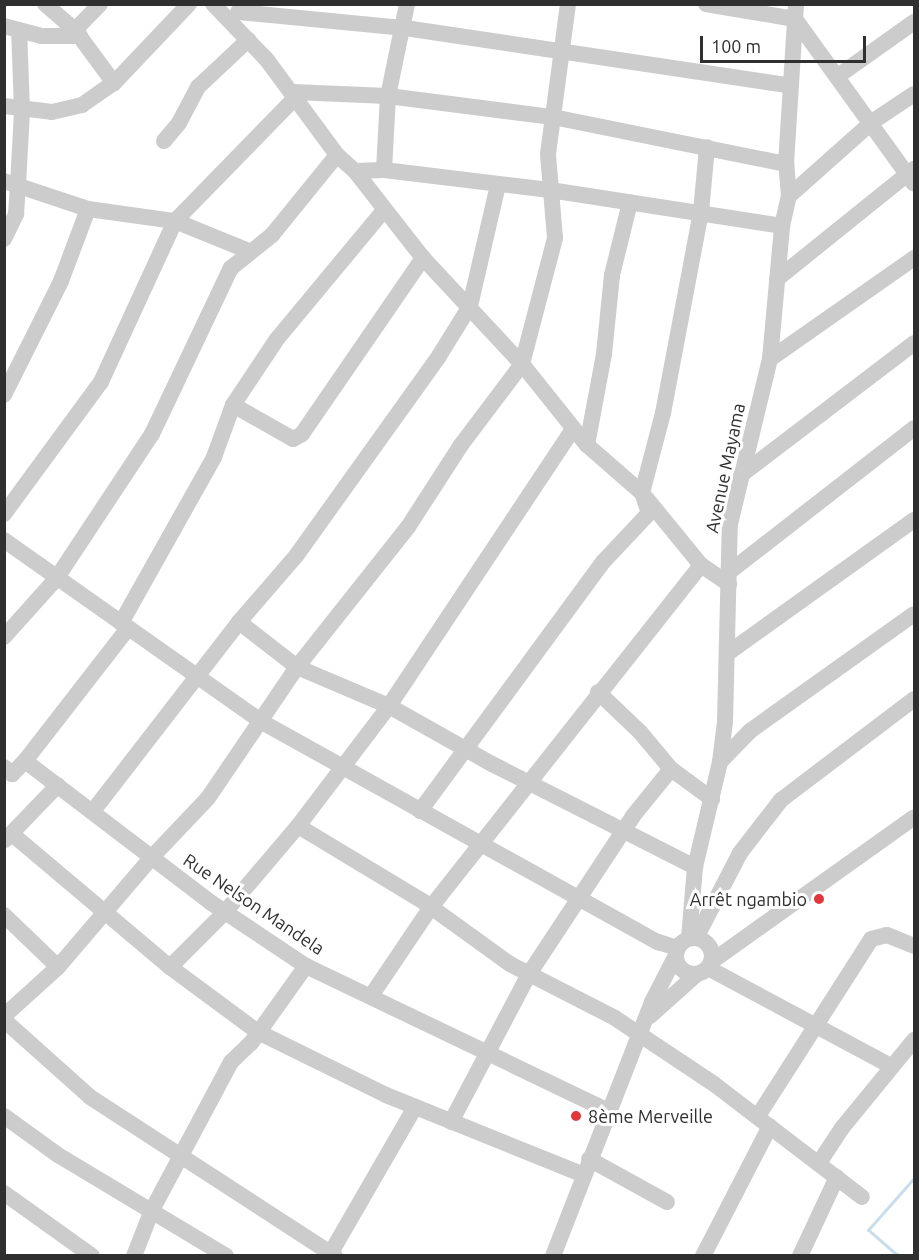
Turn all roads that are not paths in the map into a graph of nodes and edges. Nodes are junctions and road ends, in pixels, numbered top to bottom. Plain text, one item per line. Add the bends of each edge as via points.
1 (45, 4) edge
2 (100, 4) edge
3 (189, 4) edge
4 (213, 4) edge
5 (407, 4) edge
6 (568, 4) edge
7 (706, 4) edge
8 (796, 12) edge
9 (237, 14) edge
10 (915, 22) edge
11 (12, 28) edge
12 (405, 28) junction
13 (77, 33) junction
14 (248, 40) junction
15 (562, 50) junction
16 (838, 76) junction
17 (114, 83) junction
18 (791, 86) junction
19 (295, 94) junction
20 (915, 94) edge
21 (388, 96) junction
22 (4, 106) edge
23 (22, 110) junction
24 (553, 117) junction
25 (872, 122) junction
26 (164, 141) dead end
27 (707, 147) junction
28 (337, 154) junction
29 (786, 164) junction
30 (384, 170) junction
31 (355, 171) junction
32 (912, 176) edge
33 (11, 183) edge
34 (498, 185) junction
35 (550, 190) junction
36 (789, 196) junction
37 (630, 202) junction
38 (88, 209) junction
39 (384, 210) junction
40 (701, 212) junction
41 (175, 221) junction
42 (782, 226) junction
43 (4, 239) edge
44 (249, 251) junction
45 (423, 258) junction
46 (915, 258) edge
47 (777, 279) junction
48 (470, 306) junction
49 (915, 344) edge
50 (770, 359) junction
51 (522, 364) junction
52 (4, 395) edge
53 (233, 405) junction
54 (573, 429) junction
55 (915, 429) edge
56 (587, 445) junction
57 (741, 475) junction
58 (642, 493) junction
59 (4, 514) edge
60 (915, 519) edge
61 (4, 540) edge
62 (701, 565) junction
63 (56, 579) junction
64 (728, 579) junction
65 (915, 614) edge
66 (239, 622) junction
67 (124, 626) junction
68 (4, 637) edge
69 (728, 652) junction
70 (297, 667) junction
71 (199, 676) junction
72 (598, 692) junction
73 (915, 699) edge
74 (389, 706) junction
75 (262, 722) junction
76 (466, 750) junction
77 (25, 761) junction
78 (720, 762) junction
79 (4, 767) edge
80 (340, 768) junction
81 (671, 769) junction
82 (530, 782) junction
83 (58, 785) junction
84 (712, 799) junction
85 (93, 811) junction
86 (420, 811) junction
87 (915, 817) edge
88 (298, 826) junction
89 (626, 830) junction
90 (8, 837) edge
91 (481, 845) junction
92 (152, 857) junction
93 (695, 867) junction
94 (578, 898) junction
95 (431, 907) junction
96 (105, 912) junction
97 (225, 912) junction
98 (4, 915) edge
99 (765, 924) junction
100 (688, 944) junction
101 (915, 946) edge
102 (306, 966) junction
103 (58, 967) junction
104 (170, 967) junction
105 (705, 968) junction
106 (529, 974) junction
107 (371, 996) junction
108 (4, 1018) edge
109 (648, 1019) junction
110 (817, 1027) junction
111 (258, 1032) junction
112 (640, 1035) junction
113 (915, 1040) edge
114 (487, 1052) junction
115 (891, 1066) junction
116 (415, 1107) junction
117 (609, 1111) junction
118 (4, 1116) edge
119 (764, 1121) junction
120 (451, 1122) junction
121 (183, 1156) junction
122 (819, 1163) junction
123 (586, 1166) junction
124 (837, 1177) junction
125 (4, 1193) edge
126 (862, 1197) dead end
127 (668, 1202) dead end
128 (152, 1210) junction
129 (331, 1255) edge
130 (92, 1256) edge
131 (134, 1256) edge
132 (226, 1256) edge
133 (553, 1256) edge
134 (703, 1256) edge
135 (800, 1256) edge

1 - 13 street
2 - 13 street
3 - 17 street
4 - 9 street
5 - 12 street
6 - 15 street
7 - 8 street
8 - 16 street
8 - 18 street, Avenue Mayama
9 - 12 street
9 - 14 street
10 - 16 street
11 - 13 street via 41,36
11 - 23 street
12 - 15 street
12 - 21 street
13 - 17 street
14 - 19 street
14 - 26 street via 198,87 179,123
15 - 18 street
15 - 24 street
16 - 25 street
17 - 23 street via 67,111
18 - 29 street, Avenue Mayama
19 - 21 street
19 - 28 street
19 - 41 street
20 - 25 street
21 - 24 street
21 - 30 street
22 - 23 street
23 - 33 street
24 - 27 street
24 - 35 street via 548,154
25 - 32 street
25 - 36 street
27 - 29 street
27 - 40 street
28 - 31 street
28 - 44 street via 272,235
29 - 36 street, Avenue Mayama
30 - 31 street
30 - 34 street
31 - 39 street
32 - 47 street
33 - 38 street
33 - 43 street via 16,214
34 - 35 street
34 - 48 street
35 - 37 street
35 - 51 street via 555,238
36 - 42 street, Avenue Mayama
37 - 40 street
37 - 56 street via 612,275 604,354
38 - 41 street
38 - 52 street via 62,281
39 - 45 street
39 - 53 street via 277,339
40 - 42 street
40 - 58 street via 663,413
41 - 44 street
41 - 59 street via 101,382
42 - 47 street, Avenue Mayama
44 - 63 street via 226,277 152,434
45 - 48 street
45 - 53 street via 302,434 293,440
46 - 50 street
47 - 50 street, Avenue Mayama
48 - 51 street
48 - 66 street via 439,356 296,556
49 - 57 street
50 - 57 street, Avenue Mayama
51 - 54 street
51 - 70 street via 461,445 408,527
53 - 67 street via 214,457
54 - 56 street
54 - 74 street
55 - 64 street
56 - 58 street
57 - 64 street, Avenue Mayama via 730,524
58 - 62 street
58 - 76 street via 649,513 641,525 603,562
60 - 69 street
61 - 63 street
62 - 64 street
62 - 72 street
63 - 67 street
63 - 68 street
64 - 69 street, Avenue Mayama
65 - 78 street via 750,731
66 - 70 street
66 - 71 street
67 - 71 street
67 - 77 street
69 - 78 street, Avenue Mayama
70 - 74 street
70 - 75 street
71 - 75 street
71 - 85 street
72 - 81 street
72 - 82 street
73 - 100 street via 781,800 740,853
74 - 76 street
74 - 80 street
75 - 80 street
75 - 92 street via 208,798
76 - 82 street
76 - 86 street
77 - 79 street via 12,774
77 - 83 street, Rue Nelson Mandela
78 - 84 street, Avenue Mayama
80 - 86 street
80 - 88 street
81 - 84 street
81 - 89 street
82 - 89 street
82 - 91 street
83 - 85 street, Rue Nelson Mandela
83 - 90 street
84 - 93 street, Avenue Mayama
85 - 92 street, Rue Nelson Mandela
86 - 91 street
87 - 99 street
88 - 95 street
88 - 97 street
89 - 93 street
89 - 94 street
90 - 96 street
91 - 94 street
91 - 95 street
92 - 96 street
92 - 97 street, Rue Nelson Mandela
93 - 100 street, Avenue Mayama
94 - 100 street
94 - 106 street
95 - 106 street
95 - 107 street
96 - 103 street
96 - 104 street
97 - 102 street, Rue Nelson Mandela
97 - 104 street
98 - 103 street
99 - 100 street via 726,939
99 - 105 street
100 - 105 street via 711,950
100 - 105 street via 684,971
100 - 109 street
101 - 110 street via 887,935 871,939
102 - 107 street, Rue Nelson Mandela
102 - 111 street
103 - 108 street
104 - 111 street
105 - 109 street
105 - 110 street
106 - 112 street
106 - 114 street
107 - 114 street, Rue Nelson Mandela
108 - 121 street via 90,1097
109 - 112 street
110 - 115 street
110 - 119 street
111 - 116 street
111 - 121 street via 231,1062
112 - 117 street
112 - 119 street
113 - 115 street
114 - 117 street, Rue Nelson Mandela
114 - 120 street
115 - 122 street
116 - 120 street
116 - 129 street
117 - 123 street
118 - 128 street via 58,1155
119 - 122 street
119 - 134 street
120 - 123 street
121 - 128 street
121 - 129 street
122 - 124 street
123 - 127 street
123 - 133 street
124 - 126 street
124 - 135 street
125 - 130 street
128 - 131 street
128 - 132 street

